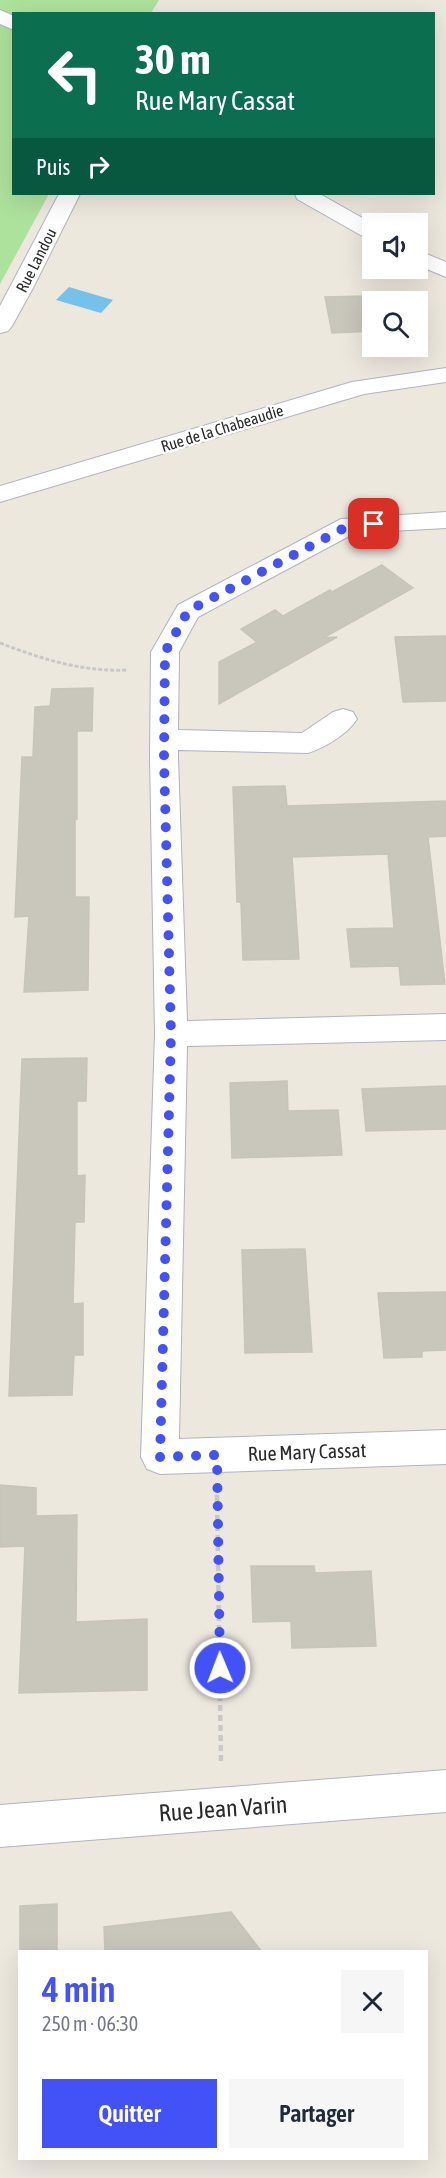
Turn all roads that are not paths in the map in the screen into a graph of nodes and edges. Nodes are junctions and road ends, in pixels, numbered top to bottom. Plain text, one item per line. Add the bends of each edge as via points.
1 (68, 195) edge
2 (307, 195) edge
3 (362, 226) edge
4 (428, 262) edge
5 (446, 270) edge
6 (0, 326) edge
7 (446, 375) edge
8 (0, 494) edge
9 (446, 520) edge
10 (343, 719) dead end
11 (164, 740) junction
12 (446, 1027) edge
13 (171, 1034) junction
14 (446, 1447) edge
15 (446, 1791) edge
16 (0, 1826) edge

1 - 6 street, Rue Landou
2 - 3 street
4 - 5 street
7 - 8 street, Rue de la Chabeaudie via 360,387
9 - 11 street, Rue Mary Cassat via 350,525 188,611 165,652
10 - 11 street via 308,743
11 - 13 street, Rue Mary Cassat
12 - 13 street
13 - 14 street, Rue Mary Cassat via 160,1457
15 - 16 street, Rue Jean Varin

